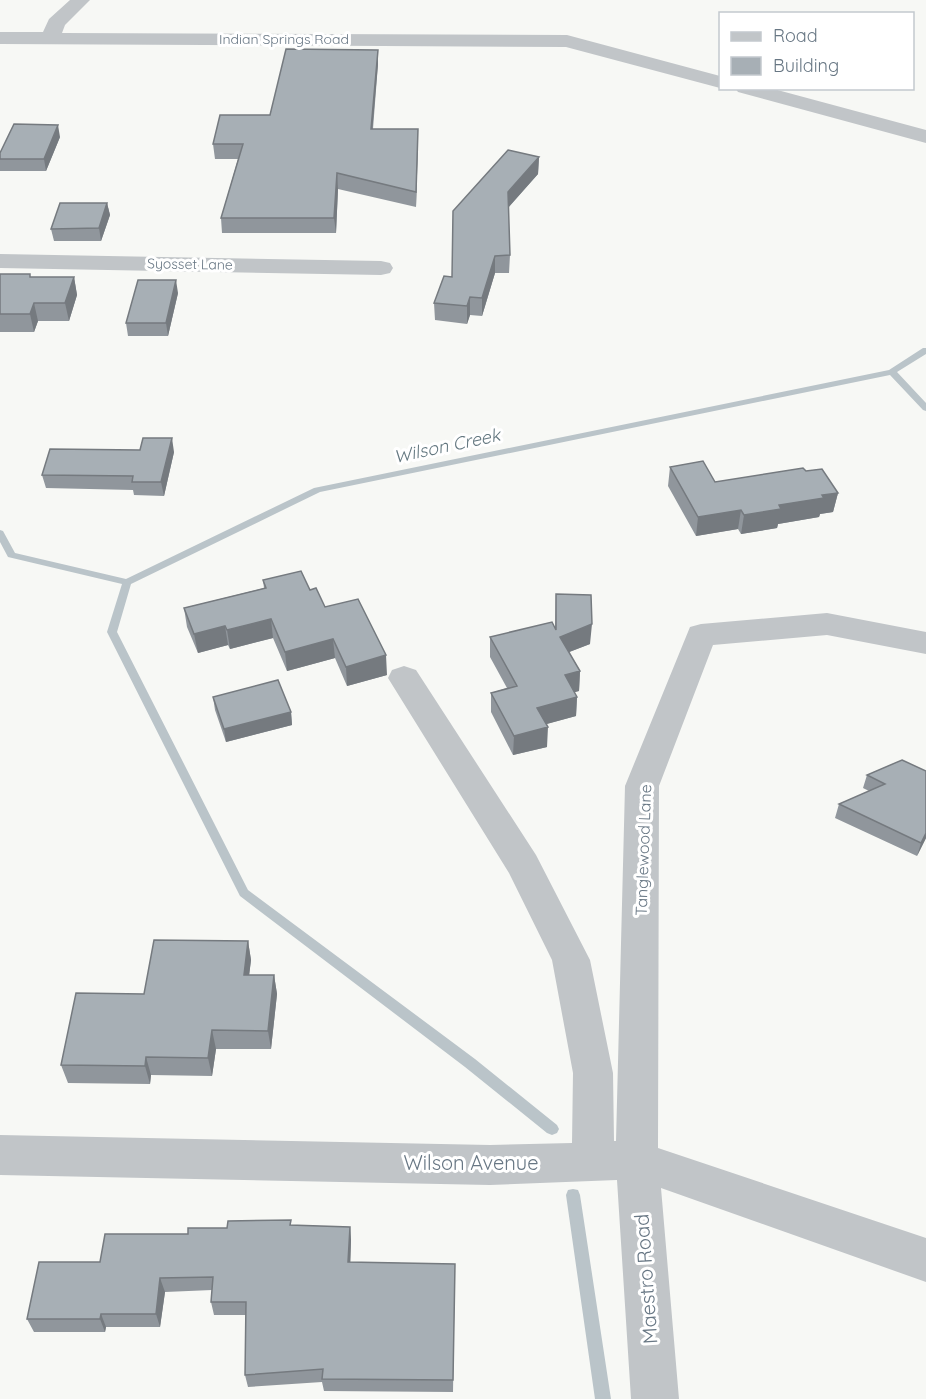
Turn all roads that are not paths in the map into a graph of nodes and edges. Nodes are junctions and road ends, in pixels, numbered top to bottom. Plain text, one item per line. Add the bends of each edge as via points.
1 (81, 0) edge
2 (0, 38) edge
3 (50, 38) junction
4 (719, 82) edge
5 (752, 90) edge
6 (926, 137) edge
7 (0, 261) edge
8 (381, 268) dead end
9 (926, 643) edge
10 (404, 678) dead end
11 (0, 1155) edge
12 (637, 1160) junction
13 (593, 1161) junction
14 (926, 1260) edge
15 (655, 1399) edge

1 - 3 street via 56,23
2 - 3 street, Indian Springs Road
3 - 4 street, Indian Springs Road via 567,41
5 - 6 street
7 - 8 street, Syosset Lane
9 - 12 street, Tanglewood Lane via 827,624 701,634 642,786
10 - 13 street via 523,865 571,960 592,1073
11 - 13 street, Wilson Avenue via 490,1165
12 - 13 street, Wilson Avenue
12 - 14 street, Wilson Avenue
12 - 15 street, Maestro Road

